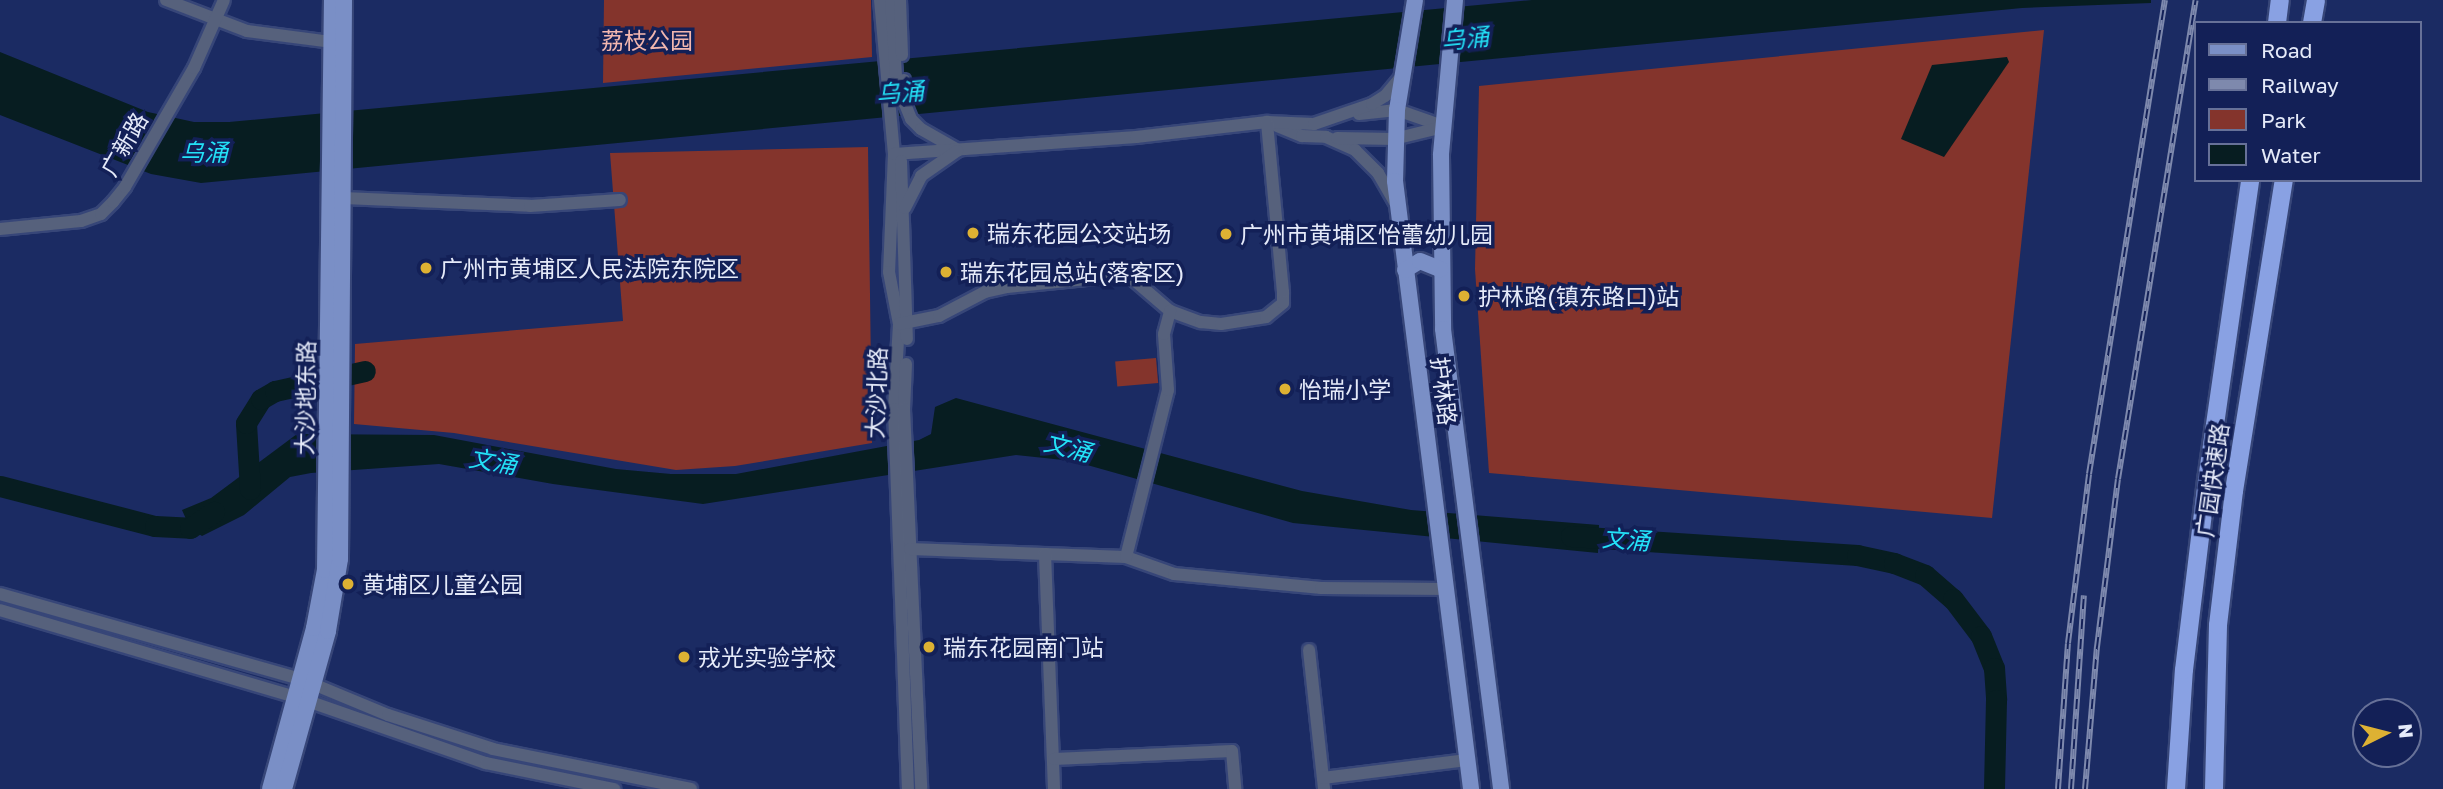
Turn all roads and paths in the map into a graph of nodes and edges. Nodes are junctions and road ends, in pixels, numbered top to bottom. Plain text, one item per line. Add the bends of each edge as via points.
1 (166, 0) edge
2 (224, 0) edge
3 (332, 0) edge
4 (344, 0) edge
5 (880, 0) edge
6 (891, 0) edge
7 (900, 0) edge
8 (2280, 0) edge
9 (2316, 0) edge
10 (1454, 5) edge
11 (1413, 8) edge
12 (215, 20) junction
13 (2277, 21) edge
14 (2312, 21) edge
15 (338, 43) junction
16 (899, 53) junction
17 (1402, 76) junction
18 (1397, 110) junction
19 (1340, 116) junction
20 (1267, 122) junction
21 (1443, 127) junction
22 (895, 128) junction
23 (1326, 137) junction
24 (1394, 139) junction
25 (959, 150) junction
26 (897, 153) junction
27 (337, 177) junction
28 (2250, 182) edge
29 (2284, 182) edge
30 (342, 198) junction
31 (620, 200) dead end
32 (1397, 205) junction
33 (903, 215) junction
34 (0, 229) edge
35 (1440, 269) junction
36 (1405, 270) junction
37 (1170, 311) junction
38 (903, 324) junction
39 (334, 365) junction
40 (902, 508) junction
41 (910, 549) junction
42 (1045, 554) junction
43 (1126, 557) junction
44 (1447, 589) junction
45 (0, 594) edge
46 (0, 610) edge
47 (1309, 650) dead end
48 (307, 681) junction
49 (2216, 694) junction
50 (302, 700) junction
51 (1054, 759) junction
52 (1467, 760) junction
53 (1324, 784) edge
54 (270, 789) edge
55 (284, 789) edge
56 (614, 789) edge
57 (691, 789) edge
58 (906, 789) edge
59 (921, 789) edge
60 (1054, 789) edge
61 (1235, 789) edge
62 (1471, 789) edge
63 (1501, 789) edge
64 (2176, 789) edge
65 (2214, 789) edge
66 (2222, 789) edge

1 - 12 street
2 - 12 street, 广新路
3 - 15 main road, 大沙地东路
4 - 15 main road, 大沙地东路
5 - 22 street, 大沙北路 via 881,41
6 - 16 street, 大沙北路
7 - 16 street
8 - 13 highway
9 - 14 highway
10 - 21 main road, 护林路
11 - 17 main road, 护林路
12 - 15 street via 247,30
12 - 34 street, 广新路 via 194,68 125,187 101,214 81,221
15 - 27 main road, 大沙地东路
16 - 22 street, 大沙北路
16 - 25 street via 908,115 921,129
17 - 18 main road, 护林路
17 - 19 street via 1385,96
18 - 19 street
18 - 21 street
18 - 24 main road, 护林路
19 - 20 street via 1314,124
20 - 23 street via 1302,136
20 - 25 street
20 - 37 street via 1283,303 1266,317 1221,324
21 - 24 street
21 - 35 main road, 护林路
22 - 26 street, 大沙北路
23 - 24 street
23 - 32 street via 1344,143 1369,162
24 - 32 main road, 护林路
25 - 26 street
25 - 33 street via 921,176
26 - 33 street, 大沙北路
26 - 38 street, 大沙北路 via 889,271
27 - 30 main road, 大沙地东路
27 - 39 main road, 大沙地东路
28 - 64 highway, 广园快速路 via 2205,493 2184,670
29 - 49 highway, 广园快速路 via 2234,491 2218,625
30 - 31 street via 530,206
30 - 39 main road, 大沙地东路
32 - 36 main road, 护林路
33 - 38 street, 大沙北路
35 - 36 main road via 1420,261
35 - 63 main road, 护林路 via 1461,489
36 - 44 main road, 护林路
37 - 38 street via 1128,275 996,290 939,316
37 - 43 street via 1164,334 1168,390
38 - 40 street, 大沙北路
38 - 40 street, 大沙北路 via 894,409
39 - 48 main road, 大沙地东路 via 332,486 340,559 328,631
40 - 41 street, 大沙北路
40 - 58 street, 大沙北路
41 - 42 street
41 - 59 street, 大沙北路
42 - 43 street
42 - 51 street
43 - 44 street via 1174,574 1321,587
44 - 52 main road, 护林路
45 - 48 street
46 - 50 street
47 - 53 street
48 - 50 main road, 大沙地东路
48 - 57 street via 388,715 493,749
49 - 65 highway, 广园快速路
49 - 66 main road
50 - 54 main road, 大沙地东路
50 - 55 main road, 大沙地东路
50 - 56 street via 486,763
51 - 60 street
51 - 61 street via 1232,751
52 - 53 street
52 - 62 main road, 护林路

